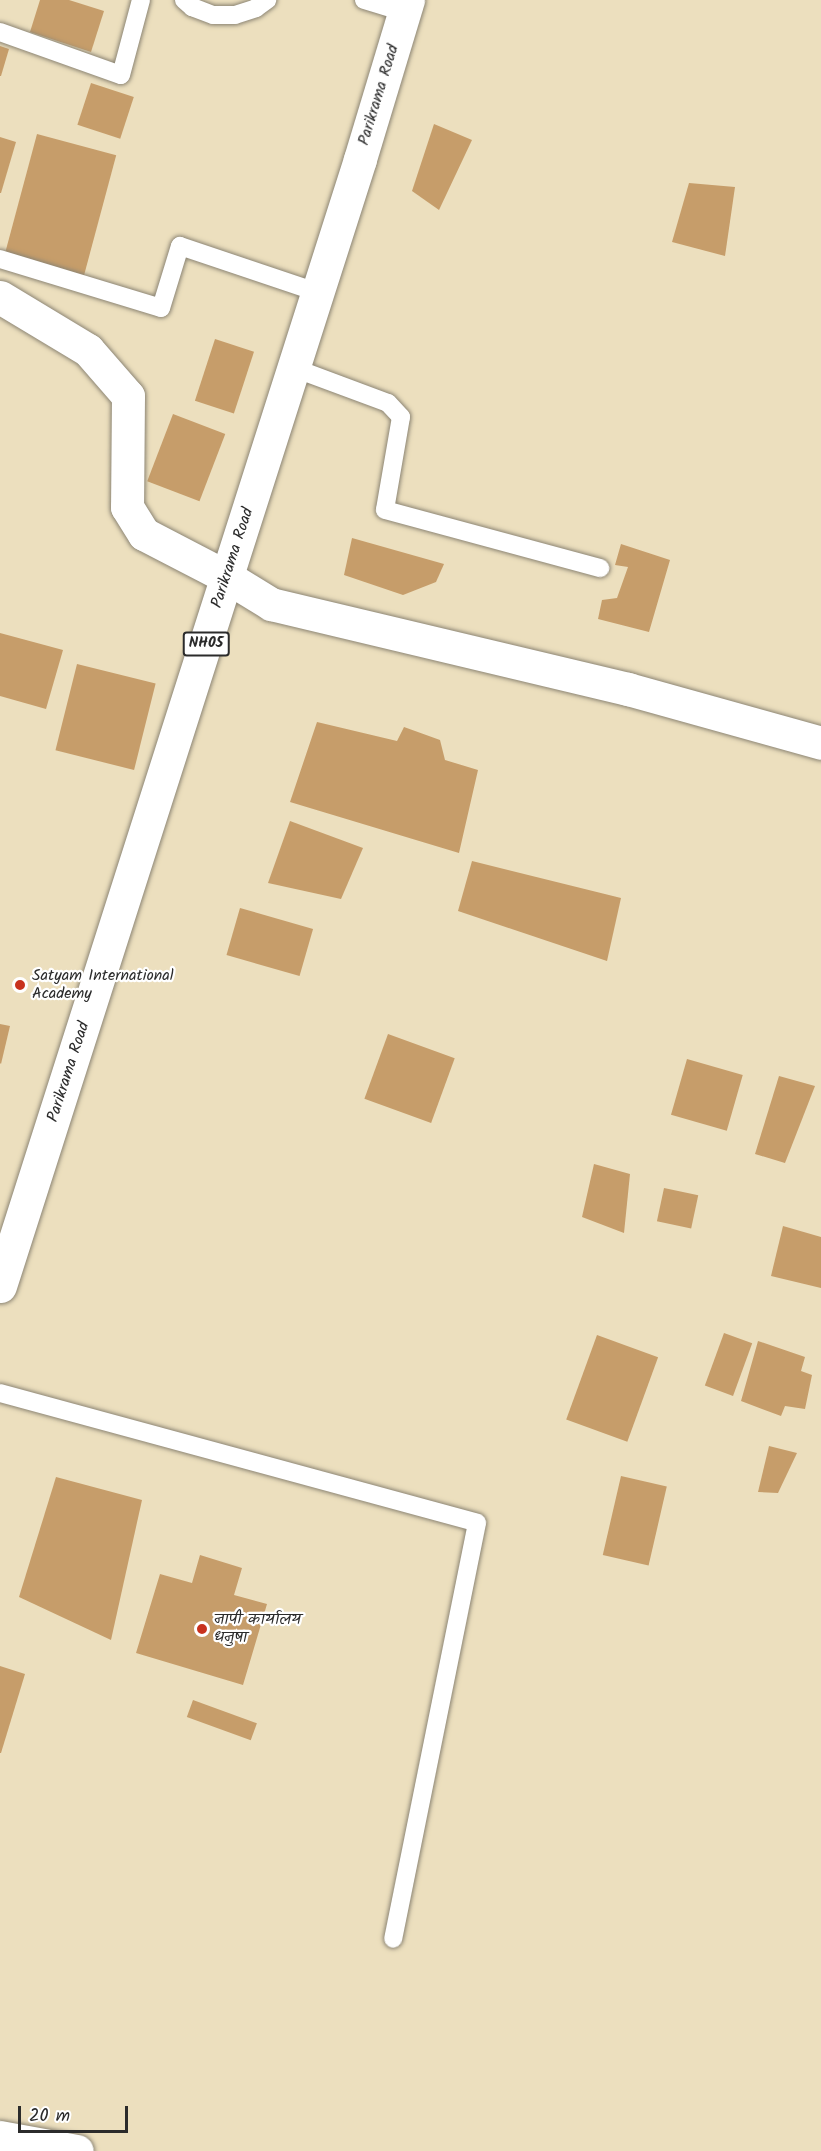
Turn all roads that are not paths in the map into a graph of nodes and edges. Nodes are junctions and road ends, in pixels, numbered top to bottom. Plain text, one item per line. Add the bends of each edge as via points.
1 (141, 0) edge
2 (184, 0) edge
3 (267, 0) edge
4 (364, 0) edge
5 (406, 6) edge
6 (0, 32) edge
7 (0, 260) edge
8 (317, 292) junction
9 (0, 297) edge
10 (294, 368) junction
11 (600, 568) dead end
12 (227, 577) junction
13 (821, 743) edge
14 (0, 1286) edge
15 (0, 1393) edge
16 (393, 1940) dead end
17 (0, 2137) edge
18 (77, 2151) edge

1 - 6 lane via 121,75
2 - 3 lane via 213,15 235,15
4 - 5 lane
5 - 8 main road, Parikrama Road / NH05
7 - 8 lane via 161,308 180,246
8 - 10 main road, Parikrama Road / NH05
9 - 12 main road via 88,350 128,396 127,507 144,534
10 - 11 lane via 388,403 401,417 385,510
10 - 12 main road, Parikrama Road / NH05
12 - 13 main road via 270,604 628,689
12 - 14 main road, Parikrama Road / NH05
15 - 16 lane via 477,1523
17 - 18 main road

